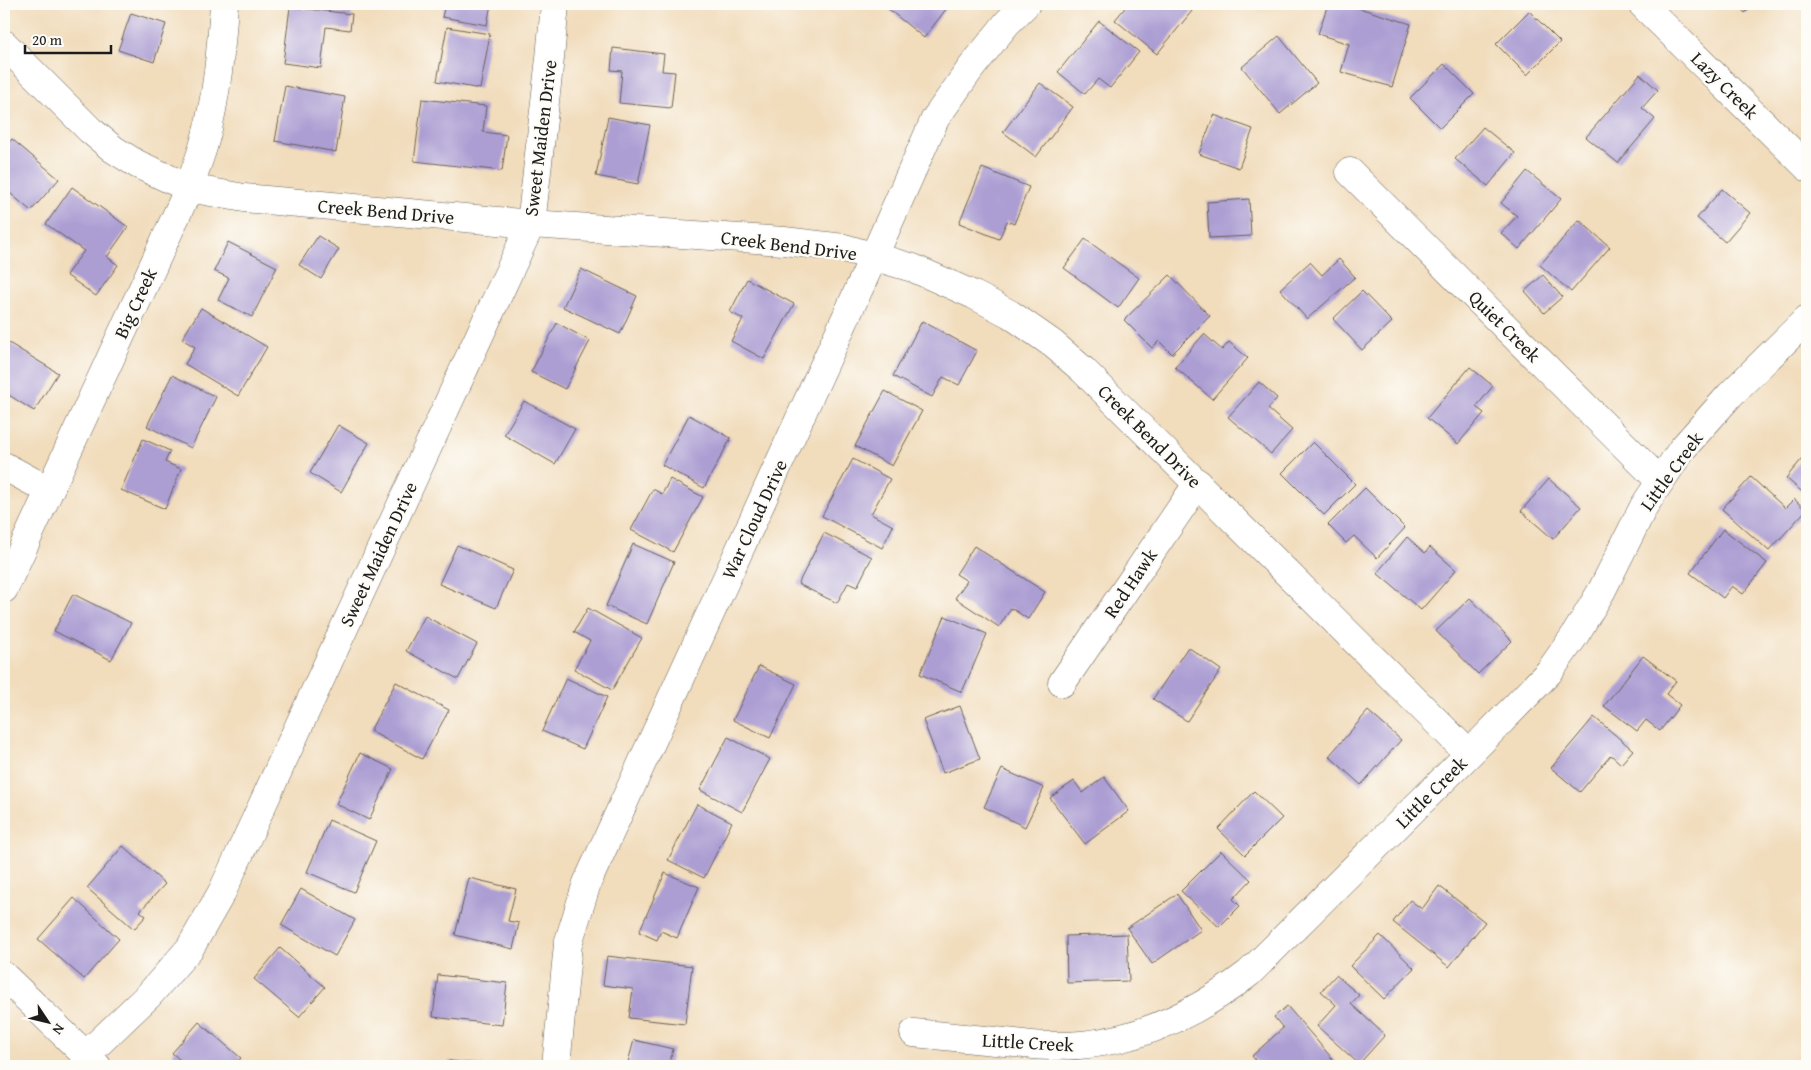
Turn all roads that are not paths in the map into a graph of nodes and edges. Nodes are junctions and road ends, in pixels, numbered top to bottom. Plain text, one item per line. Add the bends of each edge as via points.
1 (224, 4) edge
2 (555, 4) edge
3 (1026, 4) edge
4 (1642, 4) edge
5 (4, 44) edge
6 (1807, 167) edge
7 (1350, 172) dead end
8 (189, 188) junction
9 (531, 224) junction
10 (874, 256) junction
11 (1807, 319) edge
12 (4, 466) edge
13 (1660, 481) junction
14 (1198, 483) junction
15 (48, 490) junction
16 (4, 589) edge
17 (1062, 683) dead end
18 (1469, 754) junction
19 (4, 976) edge
20 (914, 1033) dead end
21 (92, 1061) edge
22 (556, 1066) edge

1 - 8 street, Big Creek via 214,99 205,141
2 - 9 street, Sweet Maiden Drive
3 - 10 street, War Cloud Drive via 1007,23 935,119
4 - 6 street, Lazy Creek
5 - 8 street, Creek Bend Drive via 113,149
7 - 13 street, Quiet Creek
8 - 9 street, Creek Bend Drive via 244,198
8 - 15 street, Big Creek
9 - 10 street, Creek Bend Drive via 784,241 844,248
9 - 21 street, Sweet Maiden Drive via 222,892 190,948
10 - 14 street, Creek Bend Drive via 912,268 974,295 1010,314 1054,344
10 - 22 street, War Cloud Drive via 587,883 568,944
11 - 13 street, Little Creek via 1730,396 1682,449
12 - 15 street
13 - 18 street, Little Creek via 1575,635 1549,672
14 - 17 street, Red Hawk
14 - 18 street, Creek Bend Drive
15 - 16 street, Big Creek
18 - 20 street, Little Creek via 1249,973 1200,1008 1143,1033 1082,1045 1050,1046
19 - 21 street

